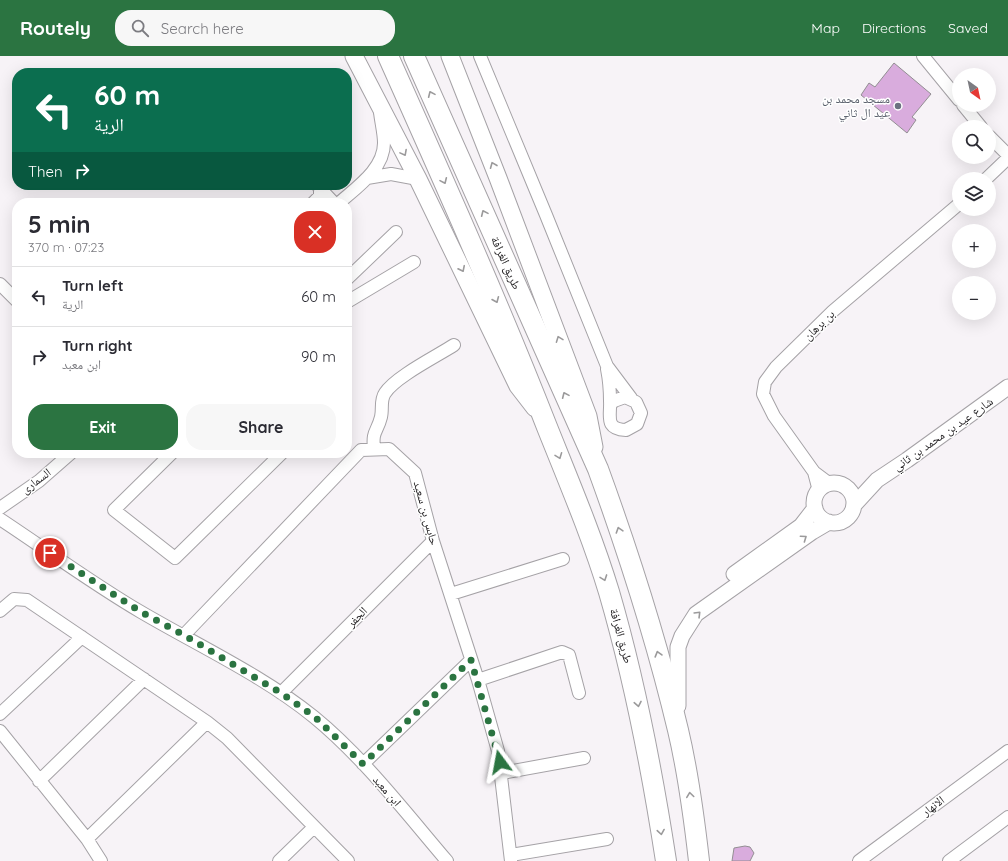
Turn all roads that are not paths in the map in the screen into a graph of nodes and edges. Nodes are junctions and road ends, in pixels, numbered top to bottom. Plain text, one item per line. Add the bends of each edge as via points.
1 (354, 56) edge
2 (388, 56) edge
3 (414, 56) edge
4 (450, 56) edge
5 (480, 56) edge
6 (923, 56) edge
7 (952, 91) edge
8 (379, 105) junction
9 (969, 112) edge
10 (975, 120) edge
11 (996, 144) edge
12 (1008, 157) edge
13 (993, 172) edge
14 (367, 178) junction
15 (418, 179) junction
16 (321, 190) edge
17 (329, 198) edge
18 (345, 198) edge
19 (952, 210) edge
20 (396, 232) dead end
21 (414, 262) dead end
22 (352, 274) edge
23 (0, 284) edge
24 (12, 297) edge
25 (352, 299) edge
26 (454, 345) dead end
27 (607, 366) junction
28 (1008, 387) edge
29 (631, 398) junction
30 (610, 405) junction
31 (545, 420) junction
32 (374, 449) junction
33 (65, 458) edge
34 (167, 458) edge
35 (277, 458) edge
36 (598, 469) junction
37 (877, 480) junction
38 (824, 487) junction
39 (847, 488) junction
40 (854, 505) junction
41 (0, 508) edge
42 (815, 508) junction
43 (0, 519) edge
44 (829, 522) junction
45 (433, 541) junction
46 (563, 559) dead end
47 (451, 594) junction
48 (718, 598) junction
49 (0, 611) edge
50 (184, 635) junction
51 (82, 637) junction
52 (471, 660) junction
53 (144, 679) junction
54 (478, 680) junction
55 (281, 693) junction
56 (579, 693) dead end
57 (0, 714) edge
58 (207, 722) junction
59 (678, 730) junction
60 (0, 731) edge
61 (1008, 751) edge
62 (584, 758) dead end
63 (363, 764) junction
64 (502, 773) junction
65 (39, 782) junction
66 (1008, 817) edge
67 (314, 827) junction
68 (87, 839) junction
69 (607, 839) dead end
70 (511, 858) edge
71 (101, 861) edge
72 (108, 861) edge
73 (279, 861) edge
74 (348, 861) edge
75 (448, 861) edge
76 (666, 861) edge
77 (699, 861) edge
78 (859, 861) edge
79 (949, 861) edge

1 - 8 main road, طريق الغرافة
2 -> 31 highway, طريق الغرافة via 508,327
36 -> 3 highway, طريق الغرافة
36 -> 4 main road, طريق الغرافة via 588,416
5 - 27 street
6 - 7 street
8 - 14 street via 384,144 377,165
8 -> 15 main road, طريق الغرافة
9 - 10 street
11 - 12 street
12 - 13 street
14 - 15 street via 391,174
14 - 18 street
15 -> 31 main road, طريق الغرافة via 518,386
16 - 17 street
19 - 38 street, بن برهان via 833,311 776,367 765,382 763,394 767,404
20 - 22 street
21 - 25 street
23 - 24 street
26 - 32 street via 398,381 385,393 381,405 382,416 373,435
27 - 29 street
27 - 30 street
28 - 37 street, شارع عيد بن محمد بن ثاني
29 - 30 street via 619,398
29 - 30 street via 640,407 641,413 637,424 632,428 620,430 615,427 608,417
31 -> 76 highway, طريق الغرافة via 608,589 624,646 651,769
32 - 45 street, حابس بن سعيد via 389,449 415,473
32 - 50 street, حابس بن سعيد via 361,450
33 - 41 street, السمارى
34 - 35 street via 114,510 174,558
59 -> 36 highway, طريق الغرافة via 650,627
37 - 39 street, شارع عيد بن محمد بن ثاني
37 - 40 street, شارع عيد بن محمد بن ثاني
38 - 39 street via 836,483
38 - 42 street via 815,499
39 - 40 street via 853,495
40 - 44 street via 850,516 834,523
42 - 44 street via 818,516
42 - 48 street via 801,526 713,589 711,596
43 - 50 street, ابن معبد via 141,612
48 -> 44 street
45 - 47 street, حابس بن سعيد
45 - 55 street, الجفر
46 - 47 street
47 - 52 street, حابس بن سعيد
59 -> 48 street via 678,647 696,614
49 - 51 street via 14,600 27,600
50 - 55 street, ابن معبد
51 - 53 street
51 - 57 street
52 - 54 street, حابس بن سعيد
52 - 63 street
53 - 58 street
53 - 65 street
54 - 56 street via 562,652 569,656
54 - 64 street, حابس بن سعيد
55 - 63 street, ابن معبد via 315,717
58 - 67 street
58 - 68 street
77 -> 59 highway, طريق الغرافة
60 - 65 street
61 - 78 street, الانهار
62 - 64 street
63 - 75 street, ابن معبد
64 - 70 street, حابس بن سعيد
65 - 68 street
66 - 79 street
67 - 73 street
67 - 74 street
68 - 71 street
68 - 72 street
69 - 70 street

